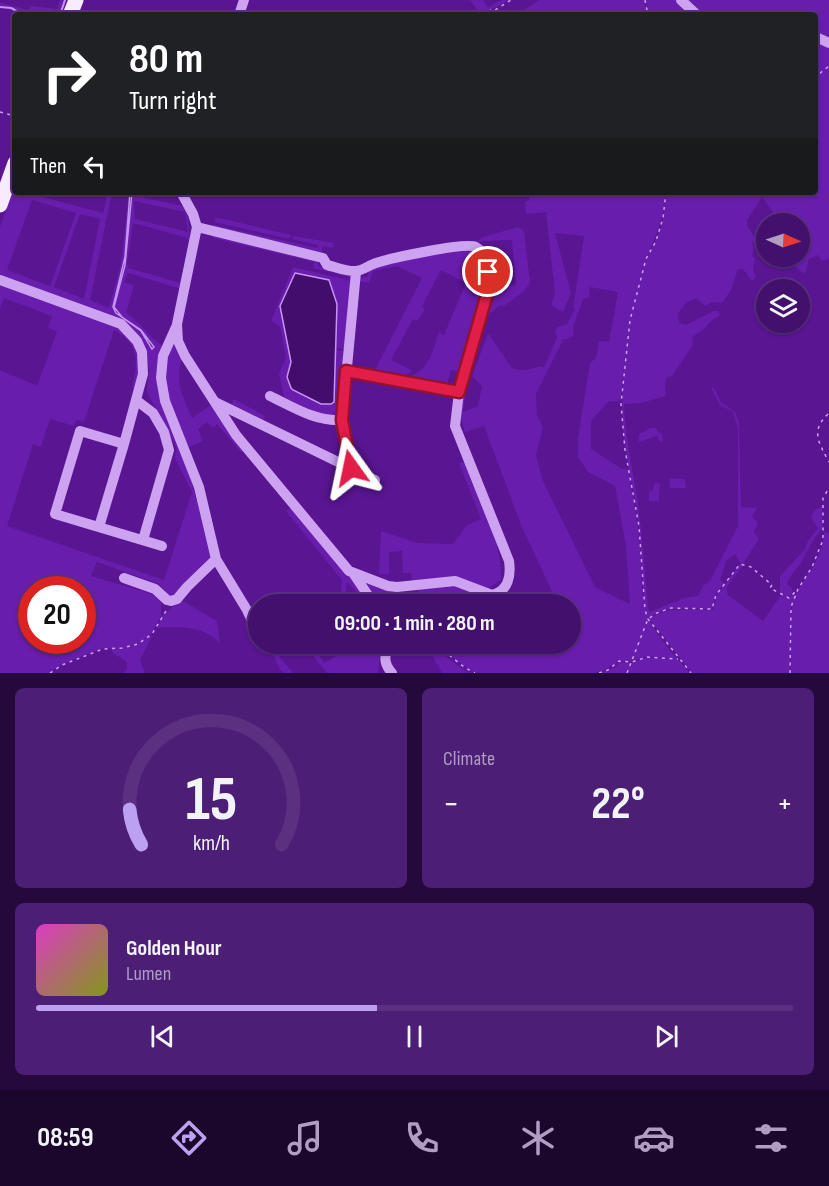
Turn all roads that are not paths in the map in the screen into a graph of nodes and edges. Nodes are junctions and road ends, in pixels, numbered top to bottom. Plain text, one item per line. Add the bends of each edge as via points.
1 (681, 0) edge
2 (694, 12) edge
3 (12, 171) edge
4 (183, 195) edge
5 (0, 205) edge
6 (197, 227) junction
7 (357, 272) junction
8 (0, 280) edge
9 (177, 324) junction
10 (346, 371) junction
11 (459, 392) junction
12 (270, 396) dead end
13 (136, 400) junction
14 (215, 402) junction
15 (342, 420) junction
16 (124, 444) junction
17 (351, 468) junction
18 (375, 480) dead end
19 (99, 527) junction
20 (143, 540) junction
21 (162, 546) dead end
22 (216, 559) junction
23 (358, 575) junction
24 (124, 578) dead end
25 (368, 594) edge
26 (248, 612) edge
27 (386, 654) edge
28 (392, 673) edge

1 - 2 street
3 - 5 main road
4 - 6 street
6 - 7 street via 323,258 327,265
6 - 9 street
7 - 10 street
7 - 11 street via 374,263 448,248 469,245 480,251 487,262 487,294
8 - 13 street via 121,324 130,331 144,362
9 - 14 street via 180,347
9 - 22 street via 164,356 162,388 170,418 199,487
10 - 11 street
10 - 15 street
11 - 23 street via 455,426 509,561 507,584 492,595 455,581 397,587
12 - 15 street via 309,415
13 - 16 street
13 - 20 street via 153,413 170,450
14 - 17 street
14 - 23 street via 241,442 343,564
15 - 17 street
16 - 19 street
16 - 19 street via 80,431 55,514
17 - 18 street
19 - 20 street
20 - 21 street
22 - 24 street via 177,600 166,600 155,589
22 - 26 street
23 - 25 street
27 - 28 street via 385,663

